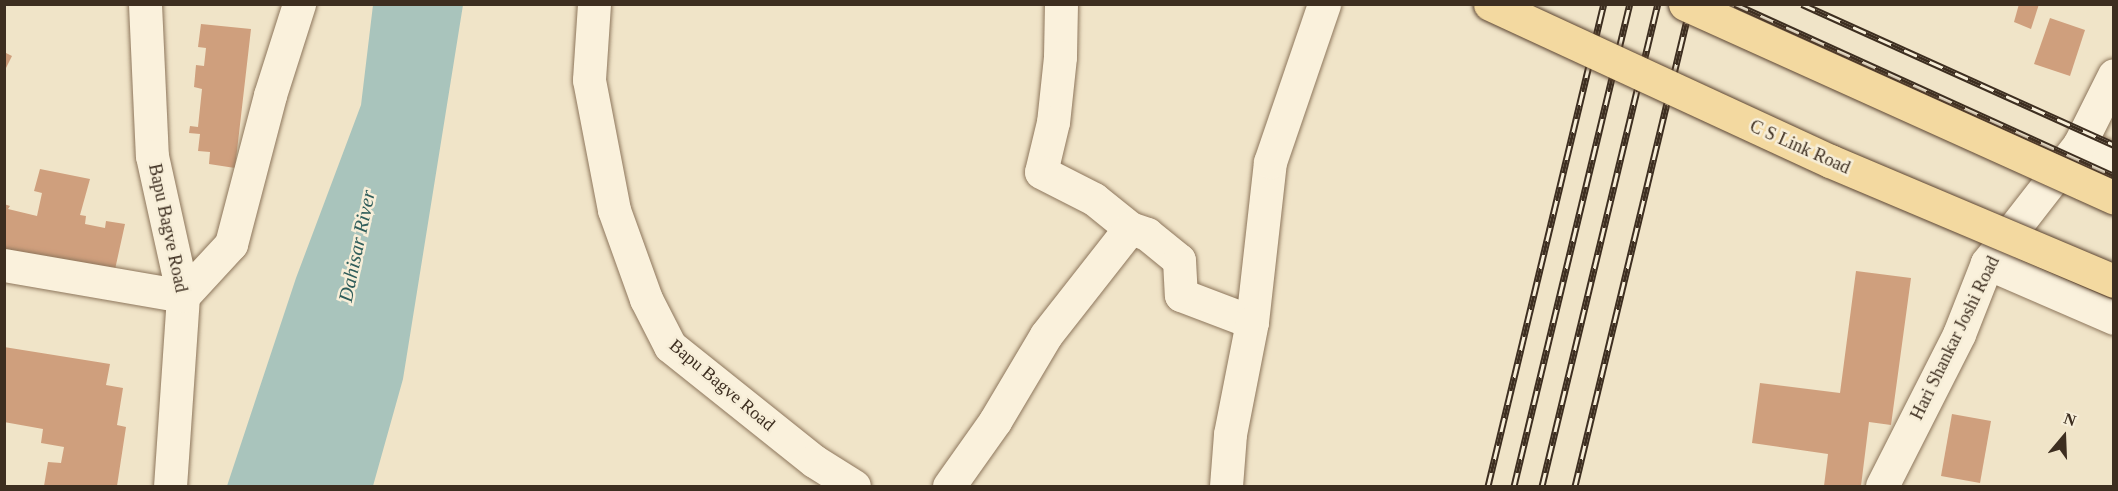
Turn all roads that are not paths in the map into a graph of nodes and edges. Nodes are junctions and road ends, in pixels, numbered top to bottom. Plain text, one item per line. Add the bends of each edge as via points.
1 (145, 4) edge
2 (299, 4) edge
3 (594, 4) edge
4 (1061, 4) edge
5 (1324, 4) edge
6 (1490, 4) edge
7 (1685, 4) edge
8 (2114, 75) edge
9 (2079, 145) junction
10 (2114, 160) edge
11 (2114, 198) edge
12 (1130, 228) junction
13 (1987, 262) junction
14 (4, 265) edge
15 (2114, 281) edge
16 (183, 296) junction
17 (2114, 318) edge
18 (1252, 322) junction
19 (170, 486) edge
20 (854, 486) edge
21 (950, 486) edge
22 (1226, 486) edge
23 (1882, 486) edge

1 - 16 street, Bapu Bagve Road via 152,156
2 - 16 street via 270,95 231,244
3 - 20 street, Bapu Bagve Road via 589,81 614,210 646,299 670,346 814,461
4 - 12 street via 1054,111 1041,172 1094,199
5 - 18 street via 1270,162
6 - 15 main road, C S Link Road, bridge via 1830,161
7 - 11 main road, bridge
8 - 9 street, Hari Shankar Joshi Road
9 - 10 street
9 - 13 street, Hari Shankar Joshi Road
12 - 18 street via 1147,234 1179,260 1181,295
12 - 21 street via 1046,335 995,421
13 - 17 street
13 - 23 street, Hari Shankar Joshi Road via 1959,334
14 - 16 street
16 - 19 street, Bapu Bagve Road
18 - 22 street via 1230,434

